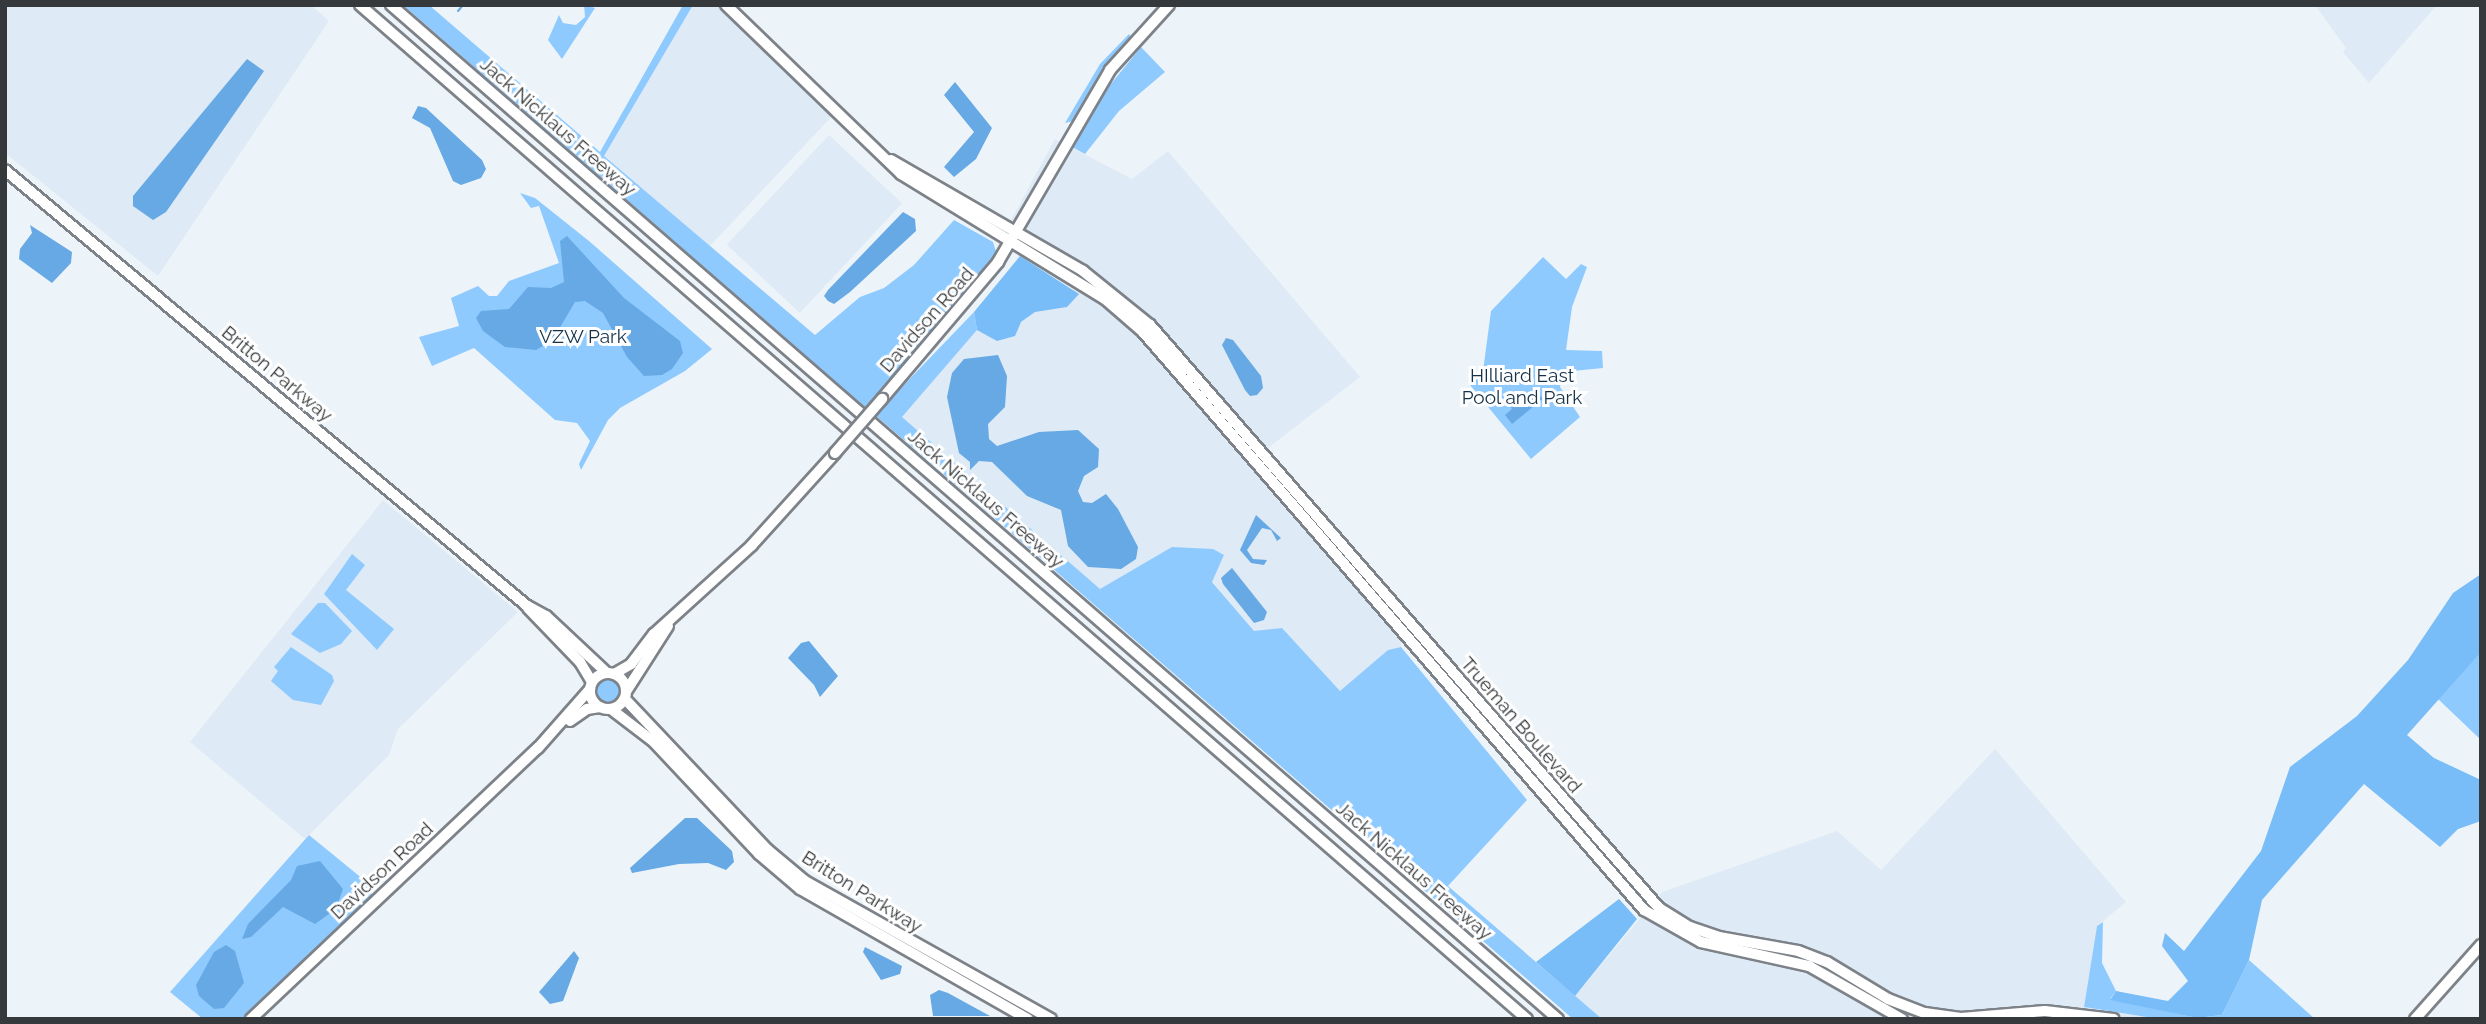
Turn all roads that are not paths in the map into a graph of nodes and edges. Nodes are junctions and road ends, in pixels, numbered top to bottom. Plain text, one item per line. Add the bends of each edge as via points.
1 (360, 5) edge
2 (391, 5) edge
3 (726, 5) edge
4 (1169, 5) edge
5 (5, 170) edge
6 (1016, 235) junction
7 (526, 605) junction
8 (669, 624) junction
9 (610, 673) junction
10 (591, 686) junction
11 (626, 694) junction
12 (600, 707) junction
13 (611, 709) junction
14 (538, 748) junction
15 (2481, 945) edge
16 (2028, 1011) junction
17 (2066, 1016) edge
18 (1980, 1018) edge
19 (251, 1019) edge
20 (1028, 1019) edge
21 (1051, 1019) edge
22 (1527, 1019) edge
23 (1558, 1019) edge
24 (1902, 1019) edge
25 (2011, 1019) edge
26 (2114, 1019) edge
27 (2415, 1019) edge

1 - 22 highway, Jack Nicklaus Freeway
2 - 23 highway, Jack Nicklaus Freeway
3 - 6 main road via 802,71 920,188
4 - 6 main road, Davidson Road via 1110,70
5 - 7 main road, Britton Parkway
6 - 8 main road, Davidson Road, bridge via 975,293 835,453 765,531
6 - 18 main road, Trueman Boulevard via 1113,292 1182,358 1659,908 1712,934 1798,951 1827,962 1904,1007 1948,1017
6 - 24 main road, Trueman Boulevard via 1143,332 1644,910 1701,942 1809,966
7 - 9 main road, Britton Parkway via 546,616
7 - 10 main road, Britton Parkway via 580,662
8 - 9 main road, Davidson Road via 654,634 631,664
8 - 11 main road, Davidson Road
9 - 10 main road, Davidson Road
9 - 11 main road, Britton Parkway
10 - 12 main road, Britton Parkway
10 - 14 main road, Davidson Road
11 - 13 main road
11 - 21 main road, Britton Parkway via 768,850 805,881
12 - 13 main road
12 - 14 main road, Davidson Road via 582,711
13 - 20 main road, Britton Parkway via 654,742 759,854 800,889
14 - 19 main road, Davidson Road
15 - 27 main road
16 - 17 main road, Trueman Boulevard
16 - 18 main road, Trueman Boulevard
16 - 25 main road
17 - 26 main road, Trueman Boulevard

